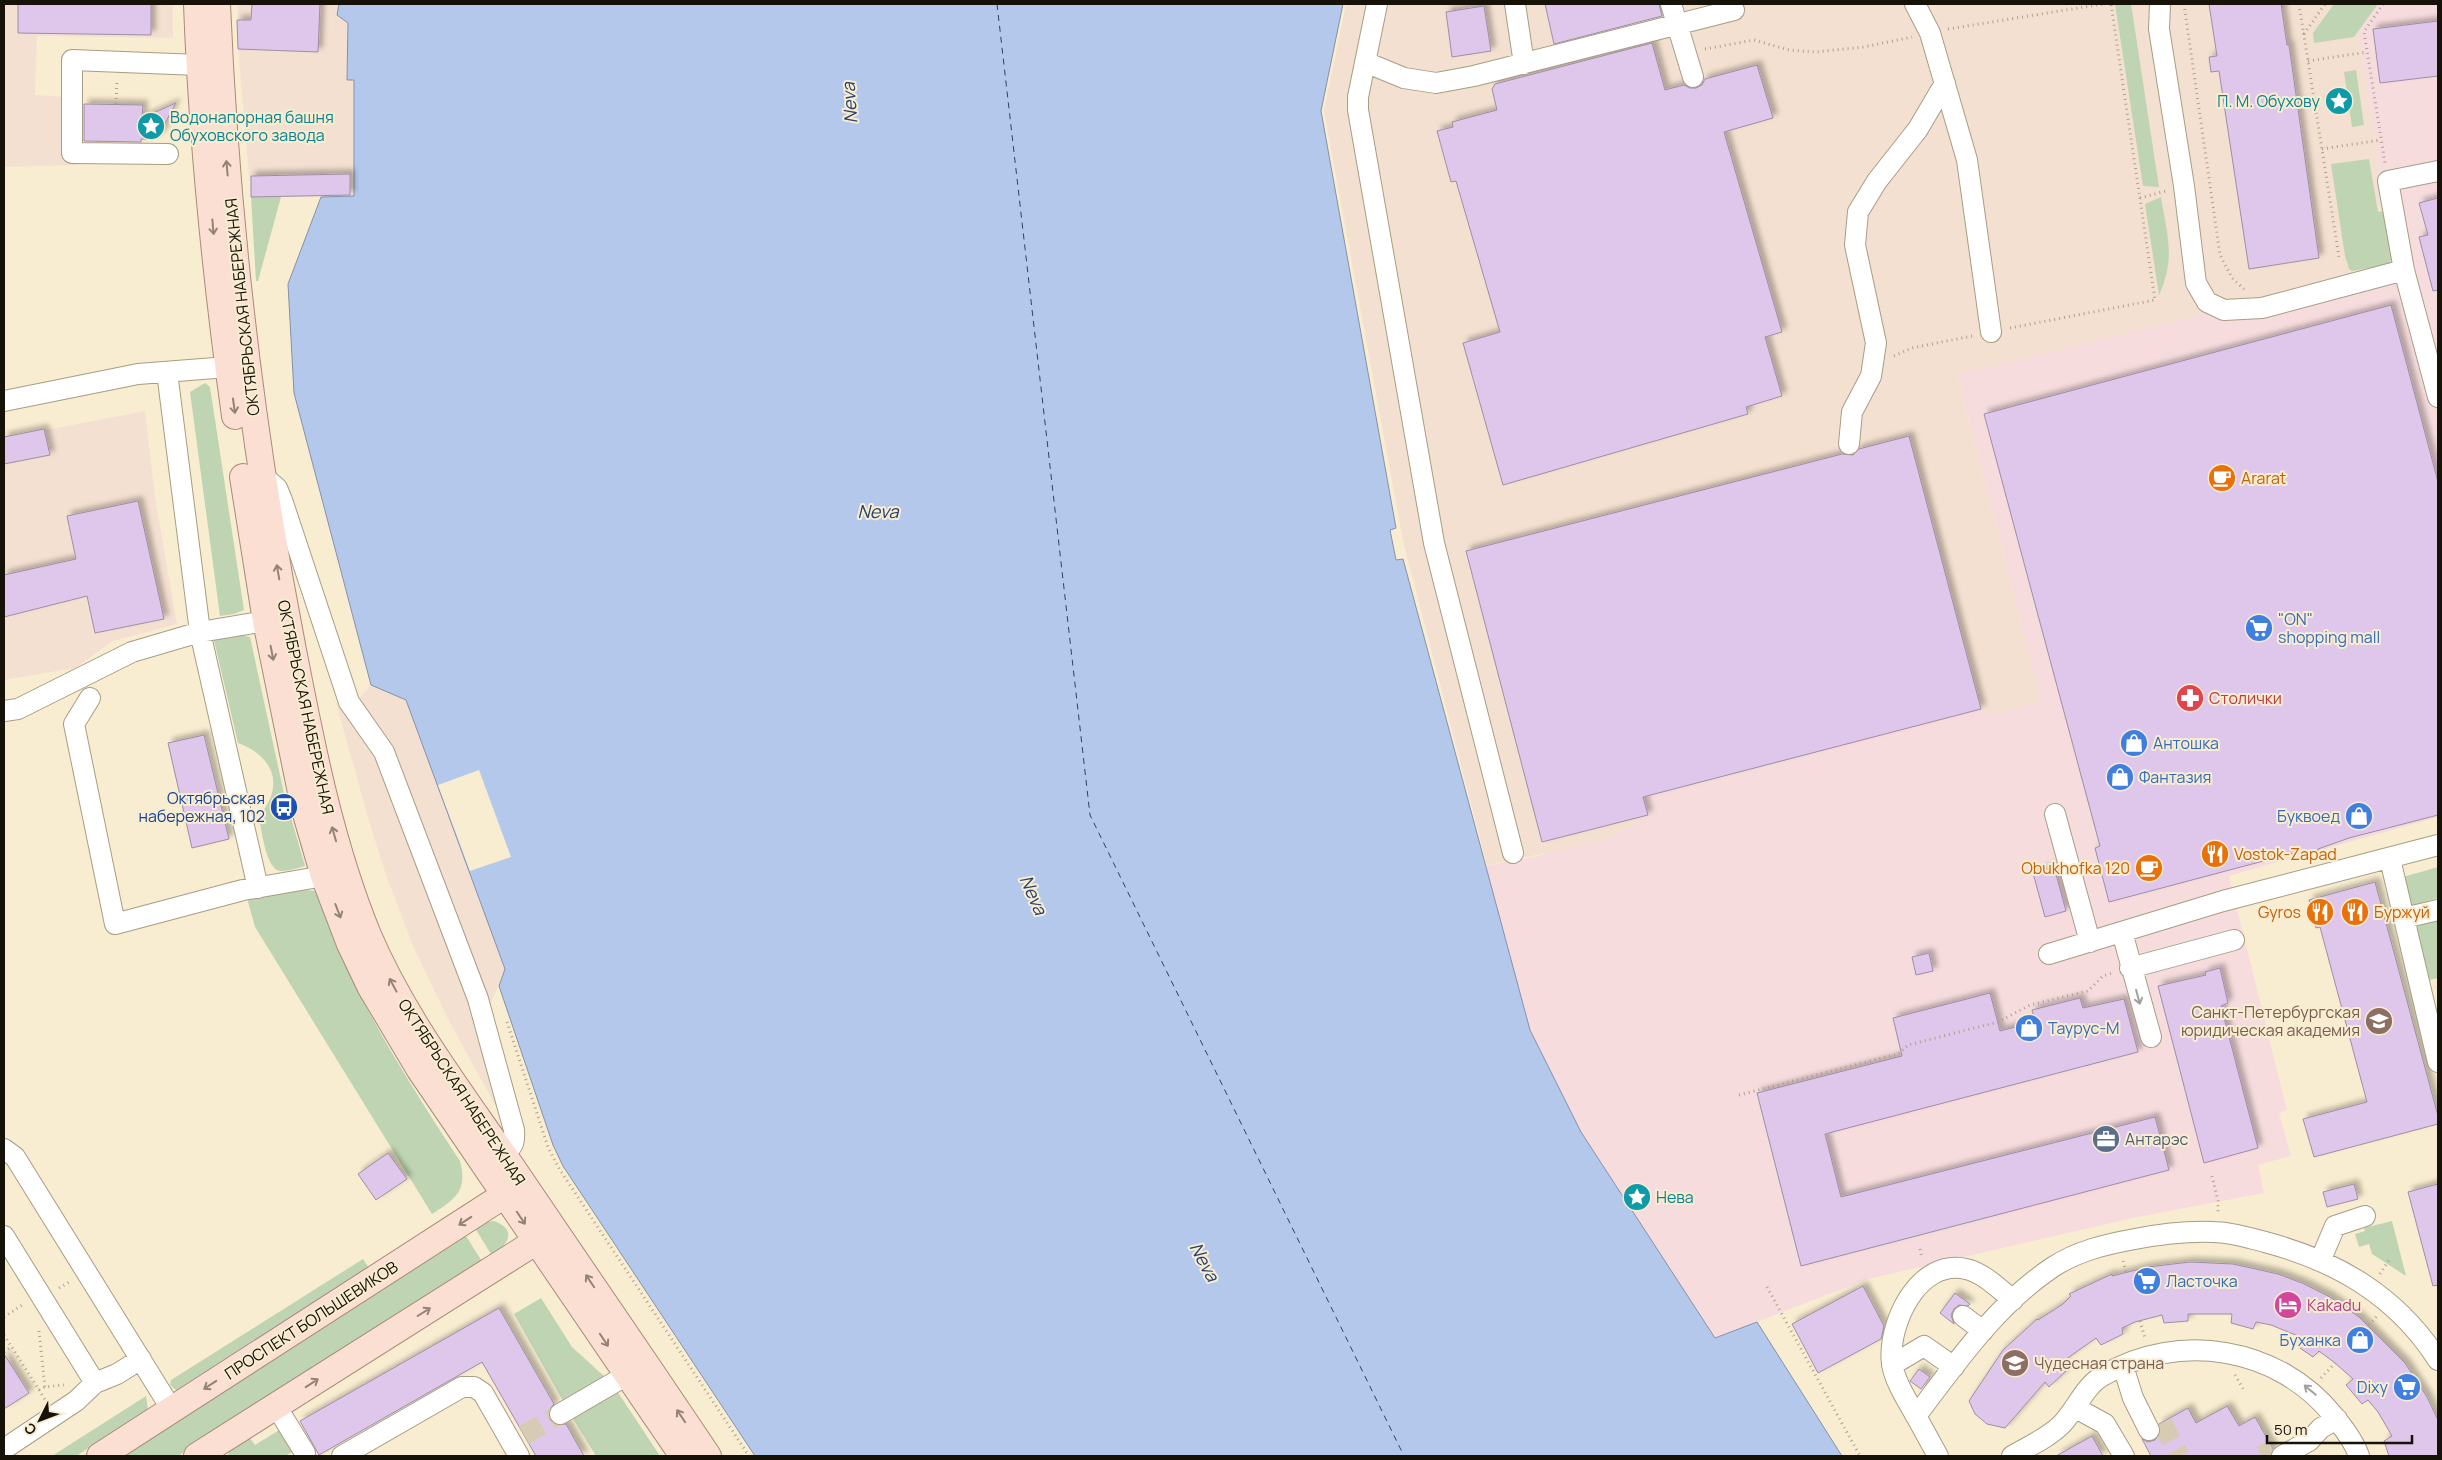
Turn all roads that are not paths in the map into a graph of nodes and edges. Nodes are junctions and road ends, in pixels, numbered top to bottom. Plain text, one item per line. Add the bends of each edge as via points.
1 (197, 4) edge
2 (217, 4) edge
3 (1378, 4) edge
4 (1515, 4) edge
5 (1671, 4) edge
6 (1915, 4) edge
7 (2160, 4) edge
8 (1734, 10) dead end
9 (1677, 24) junction
10 (1365, 62) junction
11 (1524, 64) junction
12 (199, 65) junction
13 (1693, 76) dead end
14 (1945, 83) junction
15 (168, 154) dead end
16 (2438, 171) edge
17 (2404, 270) junction
18 (1991, 332) dead end
19 (228, 367) junction
20 (167, 372) junction
21 (2438, 397) edge
22 (4, 401) edge
23 (1849, 444) dead end
24 (253, 484) junction
25 (266, 621) junction
26 (200, 632) junction
27 (90, 698) dead end
28 (4, 711) edge
29 (2055, 814) dead end
30 (2438, 845) edge
31 (1513, 853) dead end
32 (2390, 859) junction
33 (324, 876) junction
34 (258, 888) junction
35 (2438, 910) edge
36 (2404, 918) junction
37 (2122, 932) junction
38 (2234, 940) dead end
39 (2090, 942) junction
40 (2049, 954) dead end
41 (2130, 968) junction
42 (2151, 1037) dead end
43 (2438, 1062) edge
44 (4, 1149) edge
45 (503, 1155) junction
46 (514, 1189) junction
47 (2365, 1216) dead end
48 (546, 1235) junction
49 (4, 1236) edge
50 (2321, 1259) junction
51 (2013, 1300) junction
52 (1963, 1316) dead end
53 (1983, 1331) junction
54 (2435, 1347) edge
55 (141, 1359) junction
56 (1892, 1365) junction
57 (2123, 1366) junction
58 (1954, 1367) junction
59 (627, 1375) junction
60 (95, 1383) junction
61 (276, 1406) junction
62 (2076, 1408) junction
63 (172, 1410) junction
64 (560, 1414) tunnel mouth
65 (1916, 1416) junction
66 (2329, 1424) junction
67 (2155, 1426) tunnel mouth
68 (518, 1444) edge
69 (4, 1449) edge
70 (208, 1453) edge
71 (2278, 1453) tunnel mouth
72 (304, 1455) edge
73 (100, 1456) edge
74 (342, 1456) edge
75 (683, 1456) edge
76 (708, 1456) edge
77 (1938, 1456) edge
78 (2012, 1456) edge
79 (2124, 1456) edge
80 (2359, 1456) edge

1 - 12 main road, ОКТЯБРЬСКАЯ НАБЕРЕЖНАЯ
24 -> 2 main road, ОКТЯБРЬСКАЯ НАБЕРЕЖНАЯ
3 - 10 street
4 - 11 street
5 - 9 street
6 - 14 street via 1930,33
7 - 17 street via 2158,29 2196,283 2207,302 2224,310 2262,308
8 - 9 street
9 - 11 street
9 - 13 street
10 - 11 street via 1404,78 1436,84
10 - 31 street via 1358,110 1434,543
12 - 15 street via 72,60 72,153
12 -> 19 main road, ОКТЯБРЬСКАЯ НАБЕРЕЖНАЯ
14 - 18 street via 1967,160
14 - 23 street via 1918,129 1858,212 1855,245 1876,343 1871,376 1852,412
16 - 17 street via 2388,181
17 - 21 street
19 - 20 street
19 -> 24 main road, ОКТЯБРЬСКАЯ НАБЕРЕЖНАЯ
20 - 22 street via 138,374
20 - 26 street
24 - 25 main road, ОКТЯБРЬСКАЯ НАБЕРЕЖНАЯ
45 -> 24 main road, ОКТЯБРЬСКАЯ НАБЕРЕЖНАЯ via 411,1018 368,935 344,869 316,768
24 - 45 street via 270,482 277,488 349,702 384,752 478,999 514,1130 513,1147
25 - 26 street
25 -> 33 main road, ОКТЯБРЬСКАЯ НАБЕРЕЖНАЯ via 304,807
26 - 28 street via 132,652 18,709
26 - 34 street
27 - 34 street via 74,724 115,924
29 - 39 street
30 - 32 street
32 - 36 street
32 - 37 street via 2223,901
33 - 34 street
33 -> 46 main road, ОКТЯБРЬСКАЯ НАБЕРЕЖНАЯ via 370,986 420,1070
35 - 36 street
36 - 43 street
37 - 39 street
37 - 41 street
38 - 41 street
39 - 40 street
41 -> 42 street
44 - 55 street via 15,1157
45 - 46 main road, ОКТЯБРЬСКАЯ НАБЕРЕЖНАЯ
46 - 48 main road, ОКТЯБРЬСКАЯ НАБЕРЕЖНАЯ
46 -> 63 main road, ПРОСПЕКТ БОЛЬШЕВИКОВ
47 - 50 street via 2335,1226
48 -> 59 main road, ОКТЯБРЬСКАЯ НАБЕРЕЖНАЯ
61 -> 48 main road
76 -> 48 main road, ОКТЯБРЬСКАЯ НАБЕРЕЖНАЯ
49 - 60 street
50 - 51 street via 2245,1237 2215,1232 2158,1234 2079,1253 2054,1266
50 - 54 street via 2364,1284
51 - 53 street
51 - 56 street via 1985,1278 1966,1269 1948,1268 1927,1278 1903,1307 1893,1339
52 - 53 street
53 - 58 street
55 - 60 street
55 - 63 street
56 - 58 street via 1924,1346
56 - 65 street
57 - 62 street via 2102,1375 2087,1389
66 -> 57 street via 2314,1392 2270,1364 2200,1350 2150,1355
57 - 67 street via 2144,1392
58 - 65 street
59 - 64 street
59 - 75 main road, ОКТЯБРЬСКАЯ НАБЕРЕЖНАЯ
60 - 69 street via 76,1401
61 - 70 main road
61 - 72 street
62 - 78 street via 2048,1436
62 - 79 street via 2105,1424
63 - 73 main road, ПРОСПЕКТ БОЛЬШЕВИКОВ
65 - 77 street
66 - 71 street via 2305,1432
66 - 80 street
68 - 74 street via 483,1394 474,1387 462,1388

